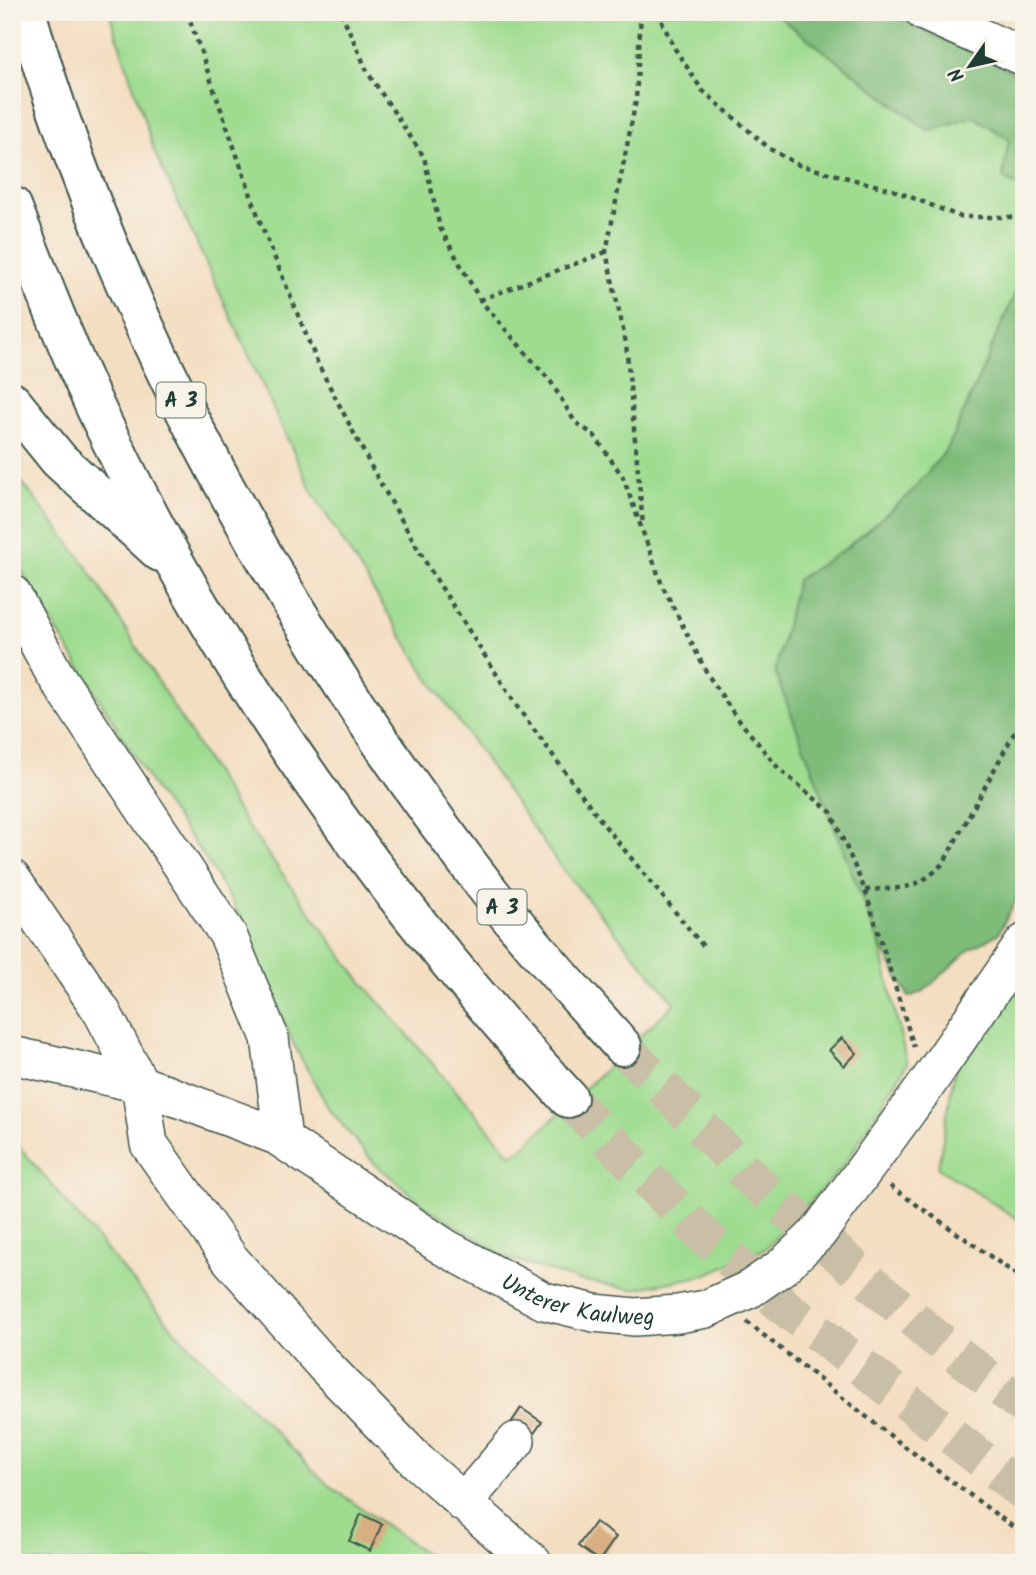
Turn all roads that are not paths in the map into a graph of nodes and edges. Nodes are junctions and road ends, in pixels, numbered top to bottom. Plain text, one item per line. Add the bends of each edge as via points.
1 (26, 12) edge
2 (924, 12) edge
3 (1024, 57) edge
4 (12, 206) edge
5 (12, 402) edge
6 (180, 570) junction
7 (12, 594) edge
8 (12, 879) edge
9 (1024, 943) edge
10 (622, 1046) tunnel mouth
11 (12, 1055) edge
12 (140, 1084) junction
13 (568, 1098) tunnel mouth
14 (283, 1139) junction
15 (516, 1441) dead end
16 (463, 1503) junction
17 (533, 1563) edge

1 - 10 highway, A 3 via 65,130 133,296 194,425 271,566 350,695 429,811 494,897
2 - 3 street
4 - 6 highway via 105,427
5 - 6 highway via 59,460
6 - 13 highway via 273,724 392,893
7 - 14 street via 54,673 228,934 270,1038
8 - 12 street via 102,1012
9 - 14 street, Unterer Kaulweg via 818,1233 750,1289 706,1309 635,1317 544,1301 444,1247
11 - 12 street, Unterer Kaulweg
12 - 14 street, Unterer Kaulweg
12 - 16 street via 149,1144 230,1259 325,1366
15 - 16 street
16 - 17 street

